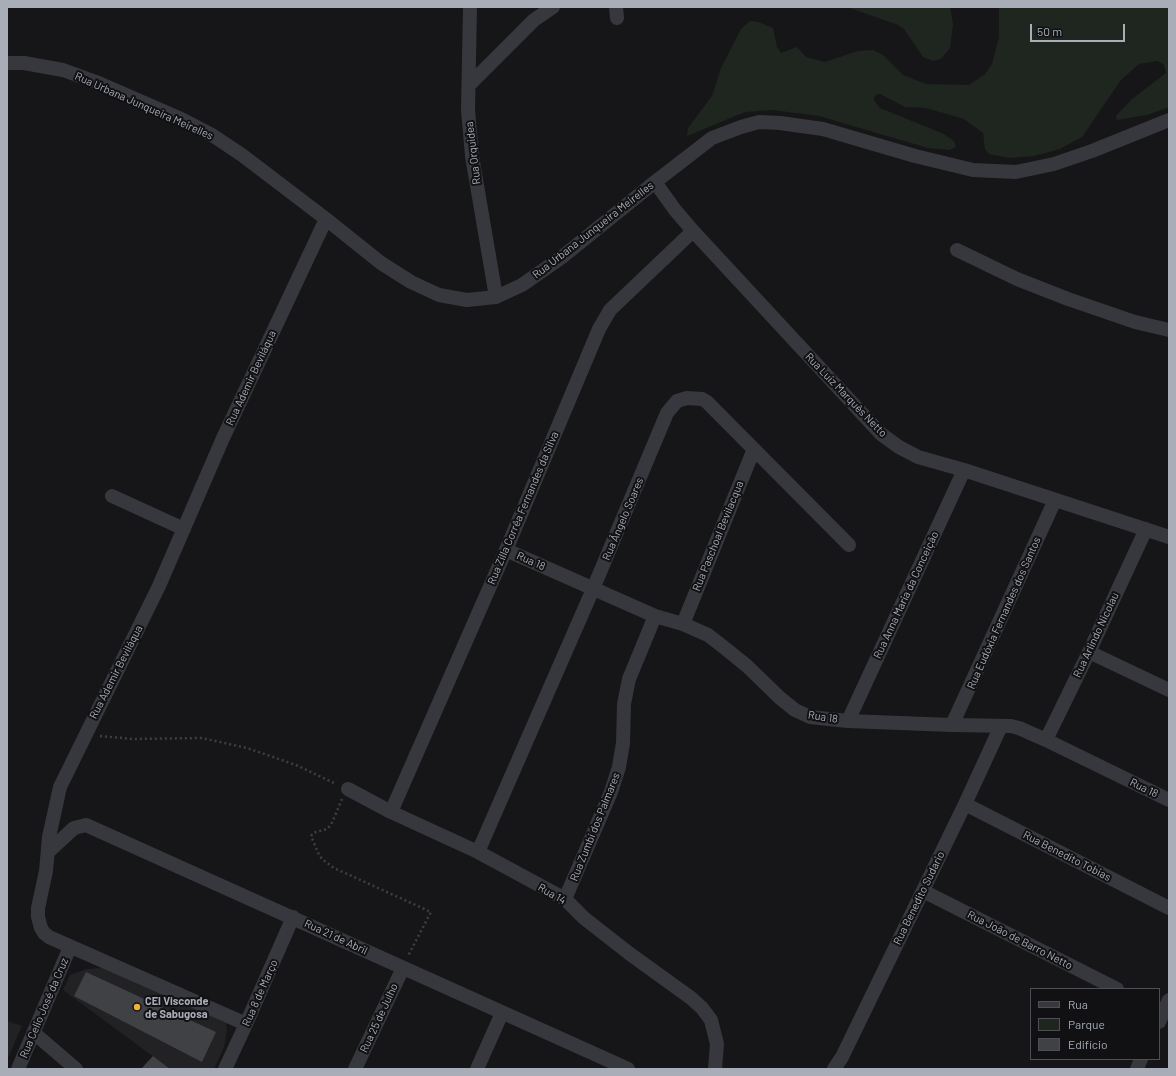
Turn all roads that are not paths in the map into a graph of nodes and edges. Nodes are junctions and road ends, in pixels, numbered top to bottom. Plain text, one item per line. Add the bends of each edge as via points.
1 (470, 7) edge
2 (553, 7) edge
3 (7, 63) edge
4 (469, 85) junction
5 (1169, 120) edge
6 (655, 182) junction
7 (326, 219) junction
8 (693, 231) junction
9 (957, 250) dead end
10 (496, 297) junction
11 (1169, 330) edge
12 (754, 449) junction
13 (964, 470) junction
14 (112, 496) dead end
15 (1055, 500) junction
16 (184, 528) junction
17 (1146, 529) junction
18 (1169, 537) edge
19 (849, 545) dead end
20 (506, 550) junction
21 (593, 589) junction
22 (655, 616) junction
23 (683, 624) junction
24 (1089, 652) junction
25 (1169, 690) edge
26 (848, 721) junction
27 (952, 725) junction
28 (1002, 726) junction
29 (1046, 740) junction
30 (344, 788) road end
31 (1169, 800) edge
32 (965, 804) junction
33 (391, 812) junction
34 (48, 852) junction
35 (478, 852) junction
36 (923, 891) junction
37 (565, 899) junction
38 (1169, 908) edge
39 (293, 917) junction
40 (70, 947) junction
41 (403, 968) junction
42 (1115, 988) edge
43 (502, 1013) junction
44 (246, 1024) junction
45 (34, 1033) junction
46 (606, 1065) edge
47 (18, 1069) edge
48 (76, 1069) edge
49 (225, 1069) edge
50 (355, 1069) edge
51 (477, 1069) edge
52 (628, 1069) edge
53 (715, 1069) edge
54 (834, 1069) edge

1 - 4 street, Rua Orquidea
2 - 4 street via 534,20
3 - 7 street, Rua Urbana Junqueira Meirelles via 24,63 63,70 181,119 242,155
4 - 10 street, Rua Orquidea via 468,110 472,156
5 - 6 street, Rua Urbana Junqueira Meirelles via 1054,164 1016,172 973,170 823,130 760,122 712,138
6 - 8 street, Rua Luiz Marquês Netto
6 - 10 street, Rua Urbana Junqueira Meirelles via 562,257 522,285
7 - 10 street, Rua Urbana Junqueira Meirelles via 381,263 411,282 439,295 467,300
7 - 16 street, Rua Ademir Beviláqua via 223,438
8 - 13 street, Rua Luiz Marquês Netto via 881,434 918,457
8 - 20 street, Rua Zilla Corrêa Fernandes da Silva via 610,310 599,329
9 - 11 street via 1017,279 1068,299 1135,322
12 - 19 street, Rua Ângelo Soares
12 - 21 street, Rua Ângelo Soares via 707,402 687,398 677,401 667,413
12 - 23 street, Rua Paschoal Bevilacqua
13 - 15 street, Rua Luiz Marquês Netto
13 - 26 street, Rua Anna Maria da Conceição
14 - 16 street
15 - 17 street, Rua Luiz Marquês Netto
15 - 27 street, Rua Eudóxia Fernandes dos Santos
16 - 34 street, Rua Ademir Beviláqua via 159,586 60,787
17 - 18 street, Rua Luiz Marquês Netto
17 - 24 street, Rua Arlindo Nicolau
20 - 21 street, Rua 18
20 - 33 street, Rua Zilla Corrêa Fernandes da Silva
21 - 22 street, Rua 18
21 - 35 street, Rua Ângelo Soares
22 - 23 street, Rua 18
22 - 37 street, Rua Zumbí dos Palmares via 629,679 624,704 623,744 619,767 611,792
23 - 26 street, Rua 18 via 708,635 726,648 795,710 810,717
24 - 25 street
24 - 29 street, Rua Arlindo Nicolau
26 - 27 street, Rua 18
27 - 28 street, Rua 18
28 - 29 street, Rua 18 via 1019,728
28 - 32 street, Rua Benedito Sudario
29 - 31 street, Rua 18
30 - 33 street, Rua 14
32 - 36 street, Rua Benedito Sudario
32 - 38 street, Rua Benedito Tobias
33 - 35 street, Rua 14
34 - 39 street, Rua 21 de Abril via 74,828 86,825
34 - 40 street, Rua Ademir Beviláqua via 38,918 44,933
35 - 37 street, Rua 14
36 - 42 street, Rua João de Barro Netto
36 - 54 street, Rua Benedito Sudario
37 - 53 street, Rua 14 via 584,918 702,1008 711,1020 717,1044
39 - 41 street, Rua 21 de Abril
39 - 44 street, Rua 8 de Março
40 - 44 street, Rua Ademir Beviláqua
40 - 45 street, Rua Celio José da Cruz
41 - 43 street, Rua 21 de Abril
41 - 50 street, Rua 25 de Julho
43 - 46 street, Rua 21 de Abril
43 - 51 street
44 - 49 street, Rua 8 de Março
45 - 47 street, Rua Celio José da Cruz
45 - 48 street
46 - 52 street, Rua 21 de Abril

